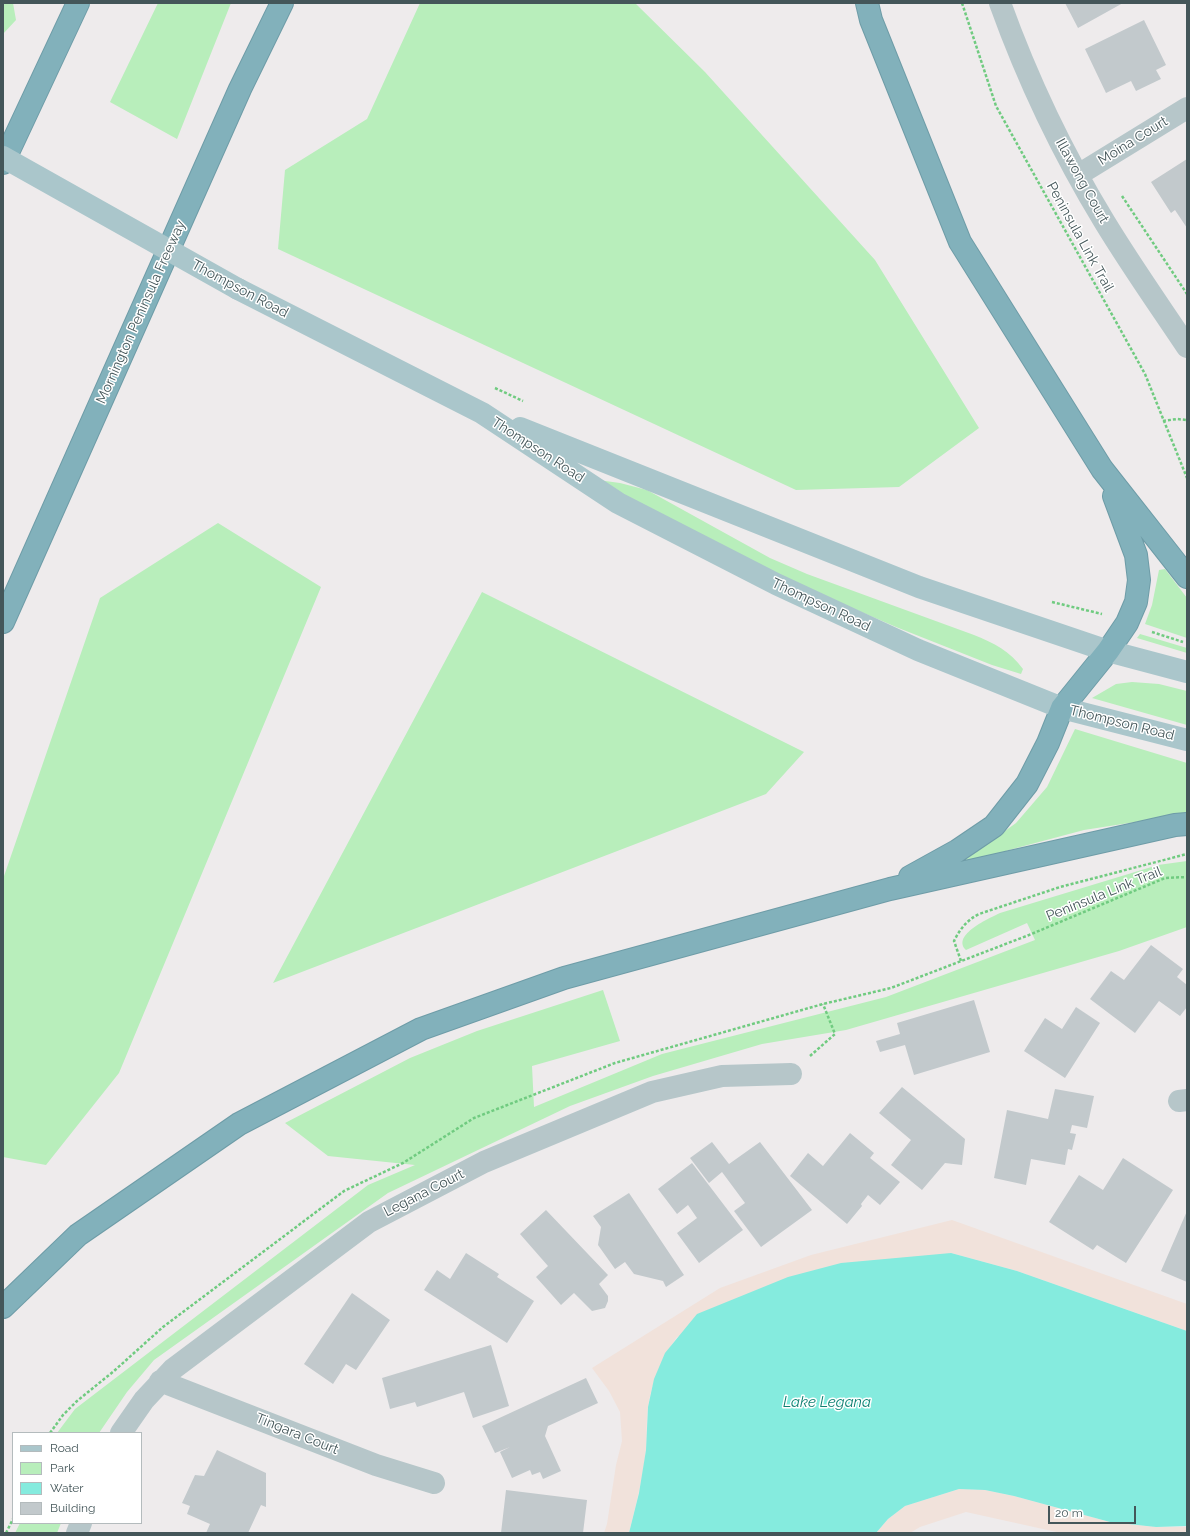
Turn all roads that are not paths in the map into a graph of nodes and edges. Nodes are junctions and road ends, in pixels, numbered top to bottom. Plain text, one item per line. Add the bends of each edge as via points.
1 (78, 3) edge
2 (282, 3) edge
3 (867, 3) edge
4 (1000, 3) edge
5 (1187, 108) edge
6 (3, 157) edge
7 (3, 163) edge
8 (1078, 175) junction
9 (1187, 347) edge
10 (482, 413) junction
11 (1102, 469) junction
12 (1187, 577) edge
13 (3, 622) edge
14 (1108, 651) junction
15 (1187, 672) edge
16 (1062, 708) junction
17 (1187, 740) edge
18 (1187, 824) edge
19 (890, 888) junction
20 (791, 1074) road end
21 (3, 1307) edge
22 (160, 1381) junction
23 (122, 1432) edge
24 (434, 1483) dead end
25 (80, 1524) edge
26 (76, 1533) edge

1 - 7 highway
2 - 13 highway, Mornington Peninsula Freeway via 237,96
3 - 11 highway via 871,20 960,242
4 - 8 street, Illawong Court via 1037,96
5 - 8 street, Moina Court
6 - 10 main road, Thompson Road, bridge via 238,289
8 - 9 street, Illawong Court via 1124,252
10 - 14 main road, Thompson Road via 919,587
10 - 16 main road, Thompson Road via 618,503 776,584 918,650
11 - 12 highway
11 - 14 highway via 1136,555 1139,580 1136,602 1127,623
14 - 15 main road, Thompson Road
14 - 16 highway
16 - 17 main road, Thompson Road
16 - 19 highway via 1027,784 994,826 957,851
18 - 19 highway
19 - 21 highway via 564,978 421,1029 239,1124 78,1235
20 - 22 street, Legana Court via 722,1076 652,1092 484,1162 369,1222 187,1357
22 - 23 street, Legana Court
22 - 24 street, Tingara Court via 376,1465
25 - 26 street

